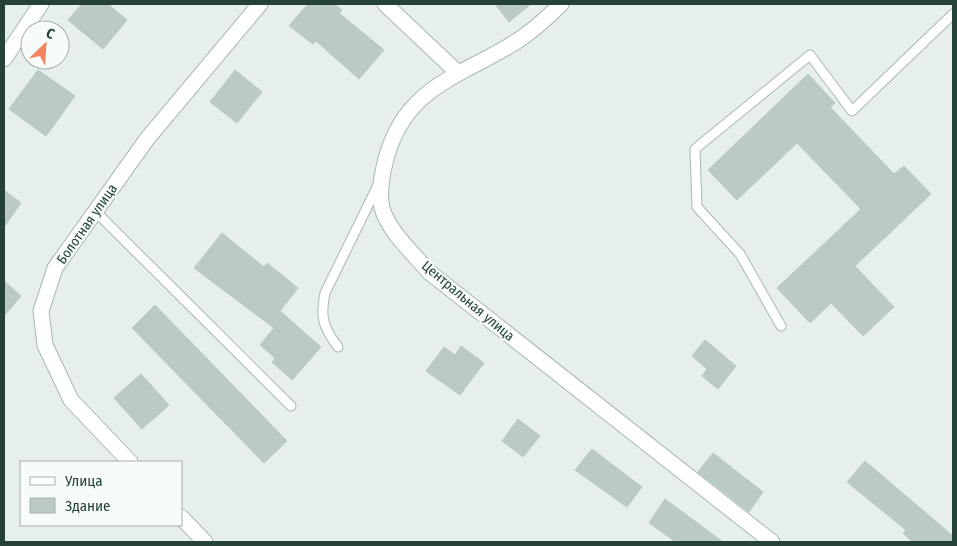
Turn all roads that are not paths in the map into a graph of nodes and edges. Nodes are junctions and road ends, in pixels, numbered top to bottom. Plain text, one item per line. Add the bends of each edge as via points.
1 (41, 4) edge
2 (260, 4) edge
3 (385, 4) edge
4 (561, 4) edge
5 (953, 14) edge
6 (4, 59) edge
7 (458, 73) junction
8 (381, 178) junction
9 (96, 212) junction
10 (781, 326) dead end
11 (338, 347) dead end
12 (291, 406) dead end
13 (129, 461) edge
14 (182, 518) edge
15 (205, 542) edge
16 (772, 542) edge

1 - 6 street
2 - 9 street, Болотная улица via 147,140
3 - 7 street
4 - 7 street, Центральная улица via 515,43
5 - 10 lane via 852,111 810,55 695,149 697,207 740,254
7 - 8 street, Центральная улица via 439,84 412,108 388,150
8 - 11 lane via 326,292 322,310 326,331
8 - 16 street, Центральная улица via 382,208 429,272
9 - 12 lane
9 - 13 street, Болотная улица via 56,268 41,311 45,345 71,400
14 - 15 street

